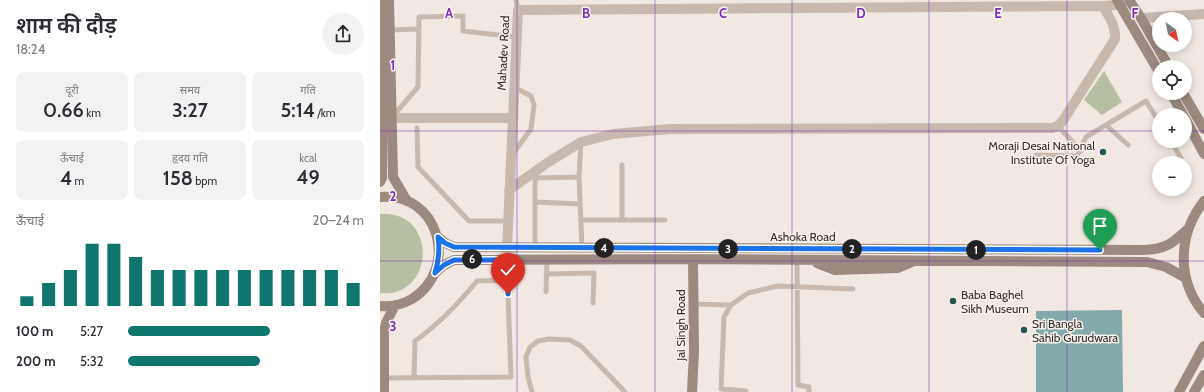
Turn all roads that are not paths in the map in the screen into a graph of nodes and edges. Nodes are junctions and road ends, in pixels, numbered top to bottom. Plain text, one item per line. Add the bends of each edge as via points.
1 (516, 0) edge
2 (1124, 1) edge
3 (1022, 3) edge
4 (682, 4) edge
5 (384, 5) edge
6 (1104, 6) junction
7 (518, 10) junction
8 (1204, 14) edge
9 (1141, 18) junction
10 (419, 29) junction
11 (390, 30) junction
12 (517, 37) junction
13 (1153, 60) edge
14 (1165, 60) edge
15 (514, 87) junction
16 (1186, 100) edge
17 (1152, 111) edge
18 (391, 118) junction
19 (512, 118) junction
20 (1192, 124) edge
21 (1106, 125) junction
22 (1058, 126) junction
23 (417, 128) dead end
24 (1201, 132) edge
25 (581, 142) junction
26 (1128, 145) dead end
27 (1081, 151) junction
28 (1204, 154) edge
29 (1036, 155) dead end
30 (511, 157) junction
31 (622, 165) dead end
32 (579, 177) junction
33 (380, 182) edge
34 (509, 190) junction
35 (380, 197) edge
36 (407, 201) junction
37 (1204, 201) edge
38 (535, 202) junction
39 (580, 204) junction
40 (581, 220) junction
41 (622, 220) junction
42 (665, 220) dead end
43 (508, 221) junction
44 (1188, 228) junction
45 (438, 237) junction
46 (507, 248) junction
47 (535, 248) junction
48 (582, 248) junction
49 (693, 259) junction
50 (510, 260) junction
51 (547, 260) junction
52 (797, 260) junction
53 (435, 273) junction
54 (546, 274) junction
55 (1186, 278) junction
56 (509, 280) junction
57 (797, 287) junction
58 (853, 289) dead end
59 (546, 292) dead end
60 (594, 302) dead end
61 (693, 304) junction
62 (731, 305) junction
63 (380, 306) edge
64 (395, 306) junction
65 (1204, 313) edge
66 (1204, 346) edge
67 (384, 378) junction
68 (414, 378) junction
69 (1203, 379) edge
70 (384, 392) edge
71 (532, 392) edge
72 (625, 392) edge
73 (692, 392) edge
74 (746, 392) edge
75 (809, 392) edge
76 (1179, 392) edge
77 (1194, 392) edge

1 - 7 lane
2 - 6 street, Mahadev Road
2 - 9 main road
2 - 13 main road
3 - 4 street, Mahadev Road
3 - 6 street, Mahadev Road
4 - 7 street, Mahadev Road
5 - 11 main road
5 - 33 main road
6 - 22 street via 1114,26 1116,39
7 - 12 street, Mahadev Road
8 - 9 street
9 - 14 main road
10 - 11 lane
10 - 12 lane via 419,17 463,16 463,30
10 - 18 lane via 418,87
11 - 18 main road
12 - 15 street, Mahadev Road
15 - 19 street, Mahadev Road
15 - 30 lane via 531,96 534,105 532,129
16 - 24 main road
17 - 21 lane via 1146,101
18 - 19 street
18 - 36 main road via 392,177
19 - 30 street, Mahadev Road
20 - 24 main road
21 - 26 lane
21 - 27 lane via 1086,137
22 - 25 street via 670,129 613,134
22 - 27 lane
23 - 43 lane via 418,167 454,205 470,220
24 - 28 main road
25 - 32 lane
25 - 34 street
27 - 29 lane via 1077,156
30 - 34 street, Mahadev Road
31 - 41 lane
32 - 38 lane via 535,178
32 - 39 lane
34 - 43 street, Mahadev Road
35 - 36 main road
36 - 45 main road via 423,212
37 - 44 main road
38 - 39 lane
38 - 47 lane
39 - 40 lane
40 - 41 lane
40 - 48 lane
41 - 42 lane
43 - 46 street, Mahadev Road
44 - 48 main road, Ashoka Road via 1168,245 1143,250
44 - 55 main road via 1183,253
45 - 46 main road, Ashoka Road via 454,247
45 - 53 main road via 439,260
46 - 47 main road, Ashoka Road
47 - 48 main road, Ashoka Road
49 - 51 main road, Ashoka Road
49 - 52 main road, Ashoka Road
49 - 61 main road, Jai Singh Road
50 - 51 main road, Ashoka Road
50 - 53 main road, Ashoka Road via 454,260
50 - 56 lane
51 - 54 lane
52 - 55 main road, Ashoka Road via 810,260 835,270 898,268 916,261 1147,262 1166,267
52 - 57 lane
53 - 64 main road via 429,285 419,294
54 - 59 lane
54 - 60 lane via 594,274
55 - 65 main road via 1193,298
56 - 68 lane via 477,282 452,310 415,341
56 - 68 lane via 511,377
57 - 58 lane
57 - 62 lane via 778,286 748,293
57 - 75 lane via 798,385 808,387
61 - 62 lane
61 - 73 main road, Jai Singh Road
62 - 74 lane via 724,317 721,389
63 - 64 main road
64 - 67 main road via 384,333
66 - 76 main road
67 - 68 lane
67 - 70 main road
69 - 77 main road
71 - 72 lane via 526,357 530,347 538,341 549,339 570,340 581,346

